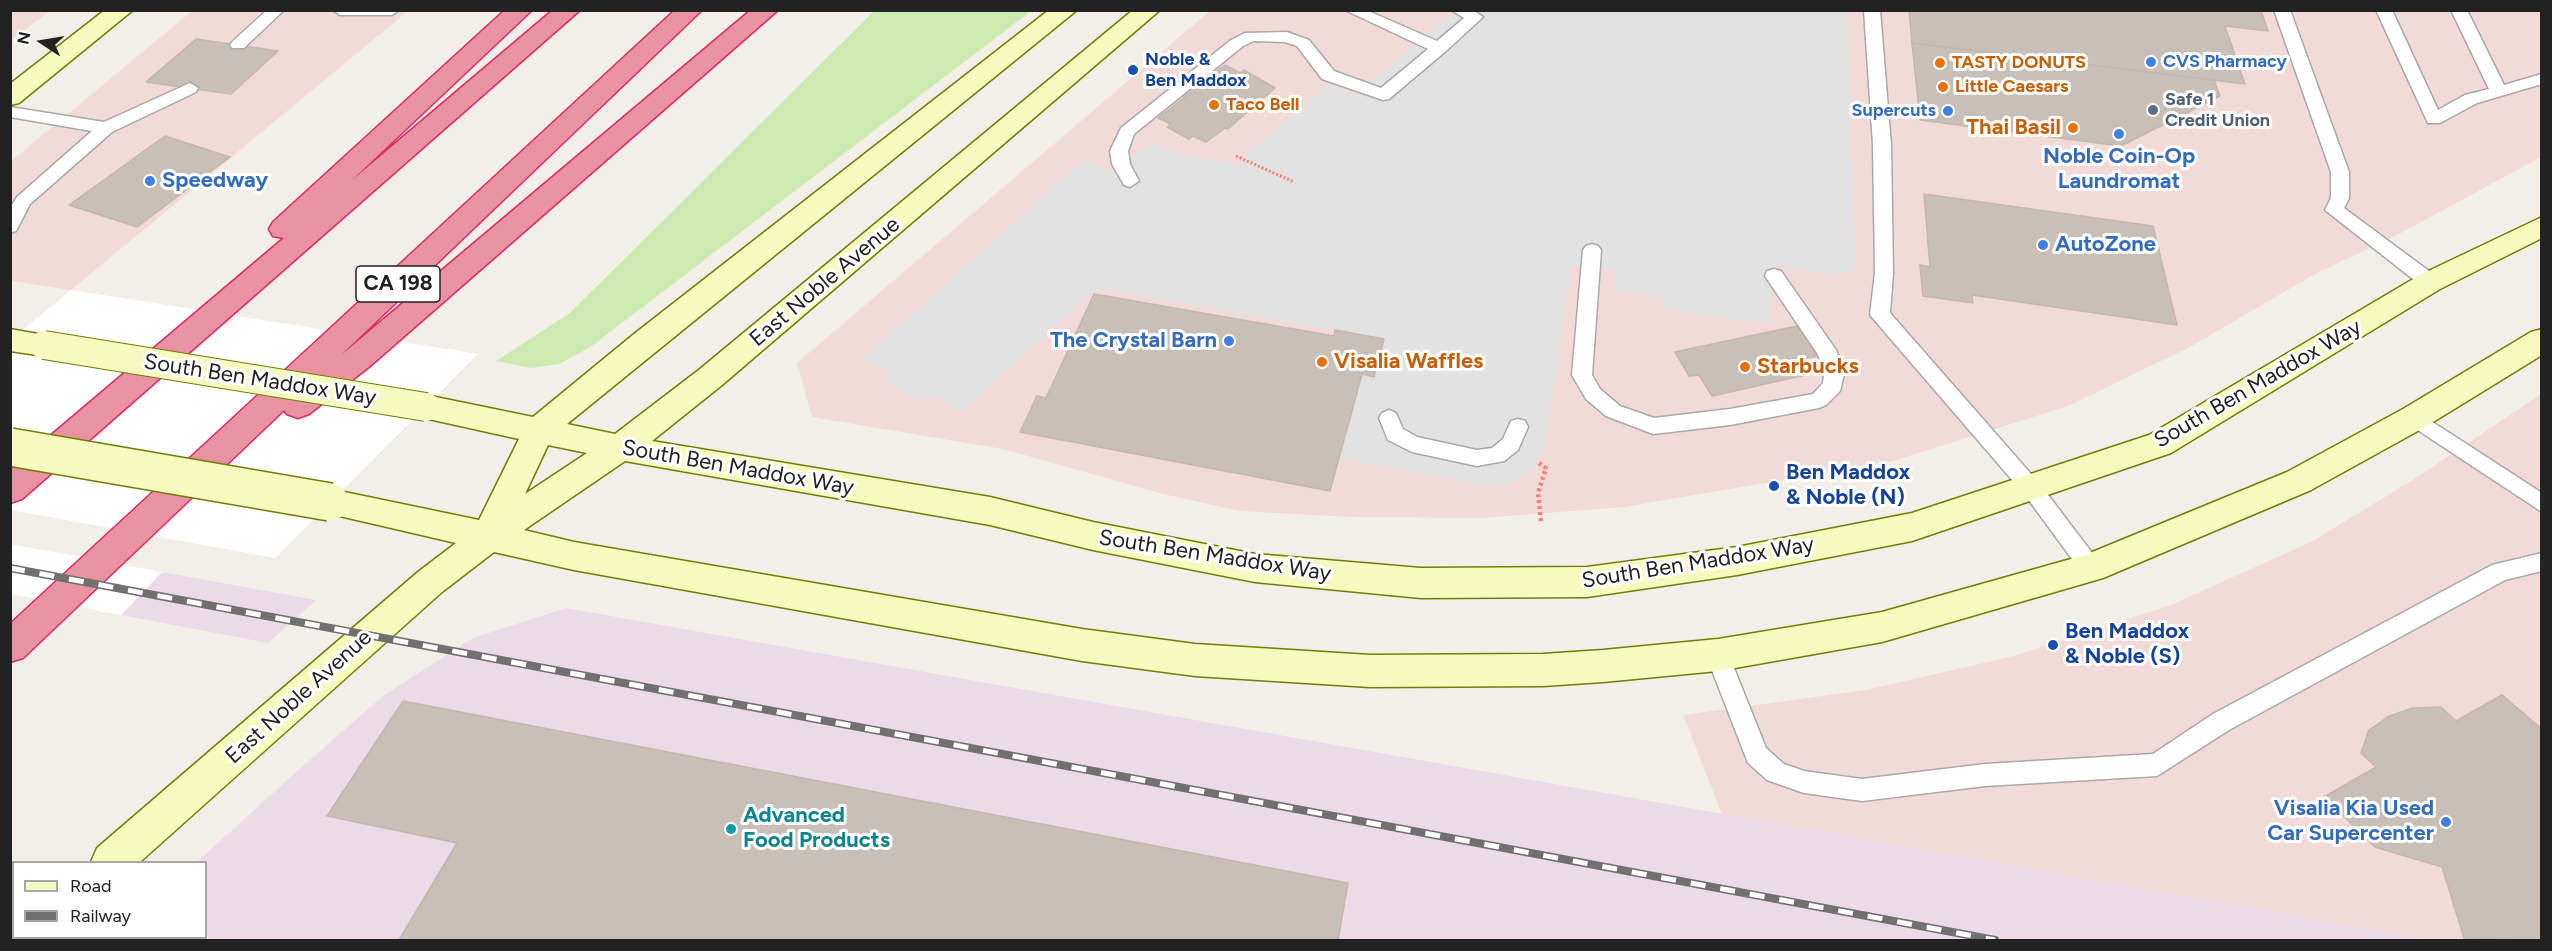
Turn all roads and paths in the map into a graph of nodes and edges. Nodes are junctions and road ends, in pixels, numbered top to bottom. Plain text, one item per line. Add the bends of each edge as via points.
1 (121, 10) edge
2 (277, 10) edge
3 (340, 10) edge
4 (520, 10) edge
5 (568, 10) edge
6 (690, 10) edge
7 (766, 10) edge
8 (1065, 10) edge
9 (1148, 10) edge
10 (1352, 10) edge
11 (1458, 10) edge
12 (1872, 10) edge
13 (2282, 10) edge
14 (2384, 10) edge
15 (2459, 10) edge
16 (391, 11) edge
17 (238, 45) dead end
18 (1440, 48) junction
19 (2541, 79) edge
20 (190, 88) dead end
21 (2498, 90) junction
22 (10, 97) edge
23 (10, 112) edge
24 (106, 128) junction
25 (1236, 156) dead end
26 (1130, 181) dead end
27 (1294, 182) dead end
28 (10, 226) edge
29 (2541, 226) edge
30 (1592, 249) dead end
31 (1774, 276) dead end
32 (2430, 282) junction
33 (10, 340) edge
34 (2541, 340) edge
35 (1389, 418) dead end
36 (2414, 418) junction
37 (539, 430) junction
38 (1515, 435) joint
39 (10, 447) edge
40 (620, 448) junction
41 (2032, 489) junction
42 (10, 490) edge
43 (2541, 504) edge
44 (1541, 520) dead end
45 (489, 536) junction
46 (106, 557) junction
47 (2541, 562) edge
48 (2091, 568) junction
49 (10, 647) edge
50 (1718, 655) junction
51 (112, 861) edge

1 - 22 main road
2 - 17 lane
3 - 16 lane
4 - 42 highway via 321,192
5 - 42 highway
6 - 46 highway, CA 198
7 - 46 highway via 359,358
8 - 37 main road, East Noble Avenue
9 - 40 main road, East Noble Avenue
10 - 18 lane
11 - 18 lane via 1475,17
12 - 41 lane via 1882,145 1884,273 1880,315
13 - 32 lane via 2340,172 2340,198 2334,210
14 - 21 lane via 2434,119
15 - 21 lane
18 - 26 lane via 1383,95 1328,75 1303,43 1279,36 1251,36 1237,43 1127,132 1119,151
19 - 21 lane
20 - 24 lane
23 - 24 lane
24 - 28 lane via 23,201
25 - 27 path
29 - 32 main road, South Ben Maddox Way
30 - 31 lane via 1582,375 1593,394 1613,411 1653,426 1730,417 1819,400 1833,386 1835,370 1826,350
32 - 41 main road, South Ben Maddox Way via 2160,444
33 - 37 main road, South Ben Maddox Way, bridge via 426,407
34 - 36 main road
35 - 38 lane via 1395,434 1412,444 1477,458 1497,454
36 - 43 lane
36 - 48 main road via 2299,481
37 - 40 main road, South Ben Maddox Way
37 - 45 main road, East Noble Avenue
38 - 44 path via 1546,468 1538,494
39 - 45 main road, bridge via 330,502
40 - 41 main road, South Ben Maddox Way via 990,511 1255,568 1421,583 1587,582 1737,561 1912,526
40 - 45 main road, East Noble Avenue
41 - 48 lane
45 - 50 main road via 610,562 1082,645 1195,660 1370,671 1486,671 1603,666
45 - 51 main road, East Noble Avenue via 367,636
46 - 49 highway, CA 198
47 - 50 lane via 2500,572 2221,722 2157,765 1985,775 1862,790 1804,782 1776,772 1757,755
48 - 50 main road via 1882,627

